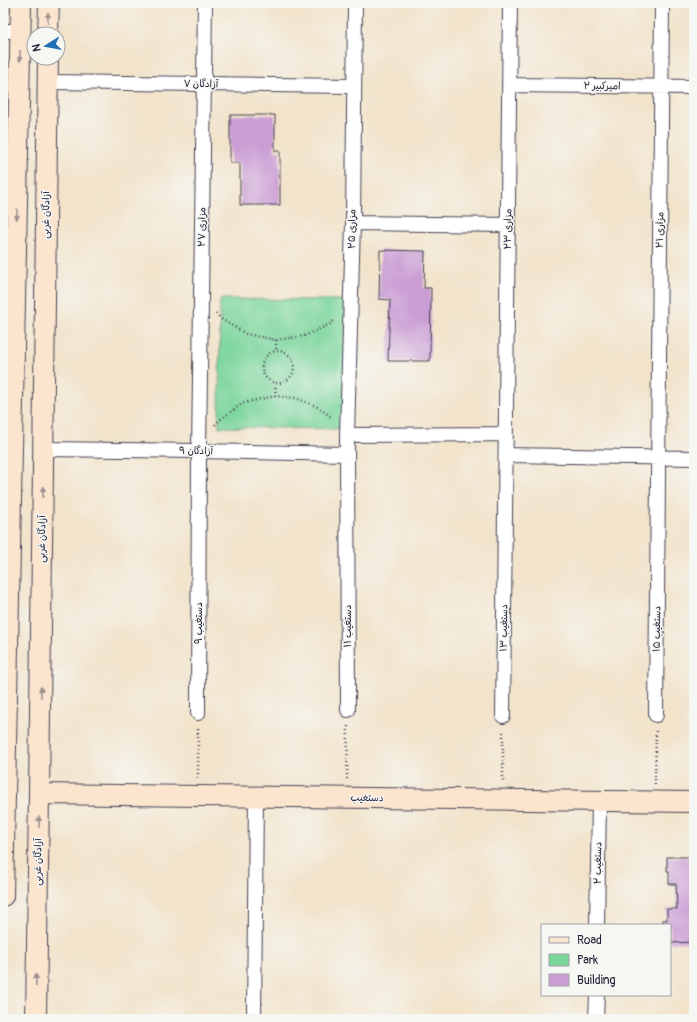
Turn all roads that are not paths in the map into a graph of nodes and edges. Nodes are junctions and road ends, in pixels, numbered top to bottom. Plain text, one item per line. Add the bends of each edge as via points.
1 (21, 3) edge
2 (49, 3) edge
3 (205, 3) edge
4 (355, 3) edge
5 (510, 3) edge
6 (662, 3) edge
7 (48, 26) edge
8 (12, 31) edge
9 (48, 66) edge
10 (48, 82) junction
11 (204, 84) junction
12 (509, 85) junction
13 (354, 86) junction
14 (662, 87) junction
15 (694, 87) edge
16 (17, 187) junction
17 (47, 188) junction
18 (353, 223) junction
19 (508, 225) junction
20 (506, 434) junction
21 (348, 435) junction
22 (8, 444) edge
23 (44, 449) junction
24 (199, 451) junction
25 (348, 454) junction
26 (506, 455) junction
27 (658, 457) junction
28 (694, 458) edge
29 (42, 585) junction
30 (9, 586) junction
31 (348, 710) road end
32 (198, 713) road end
33 (656, 715) road end
34 (503, 716) road end
35 (4, 786) edge
36 (40, 794) junction
37 (256, 797) junction
38 (599, 801) junction
39 (694, 802) edge
40 (3, 896) edge
41 (598, 924) edge
42 (596, 996) edge
43 (36, 1019) edge
44 (254, 1019) edge
45 (596, 1019) edge

1 - 8 main road
7 -> 2 main road
3 - 11 street, مزاری ۲۷
4 - 13 street, مزاری ۲۵
5 - 12 street, مزاری ۲۳
6 - 14 street, مزاری ۲۱
8 -> 16 main road
9 - 10 main road, آزادگان غربی
10 - 11 street, آزادگان ۷
10 - 17 main road, آزادگان غربی
11 - 13 street, آزادگان ۷
11 - 24 street, مزاری ۲۷
12 - 14 street, امیرکبیر ۲
12 - 19 street, مزاری ۲۳
13 - 18 street, مزاری ۲۵
14 - 15 street, امیرکبیر ۲
14 - 27 street, مزاری ۲۱
16 - 17 main road
16 -> 22 main road
17 - 23 main road, آزادگان غربی
18 - 19 street
18 - 21 street, مزاری ۲۵
19 - 20 street, مزاری ۲۳
20 - 21 street
20 - 26 street, مزاری ۲۳
21 - 25 street, مزاری ۲۵
22 - 30 main road
23 - 24 street, آزادگان ۹
29 -> 23 main road, آزادگان غربی
24 - 25 street, آزادگان ۹
24 - 32 street, دستغیب ۹
25 - 31 street, دستغیب ۱۱
26 - 27 street
26 - 34 street, دستغیب ۱۳
27 - 28 street
27 - 33 street, دستغیب ۱۵
29 - 30 main road
36 -> 29 main road, آزادگان غربی
30 - 35 main road
35 - 40 main road
36 - 37 main road, دستغیب
43 -> 36 main road, آزادگان غربی
37 - 38 main road, دستغیب
37 - 44 street
38 - 39 main road, دستغیب
38 - 41 street, دستغیب ۲
42 - 45 street

